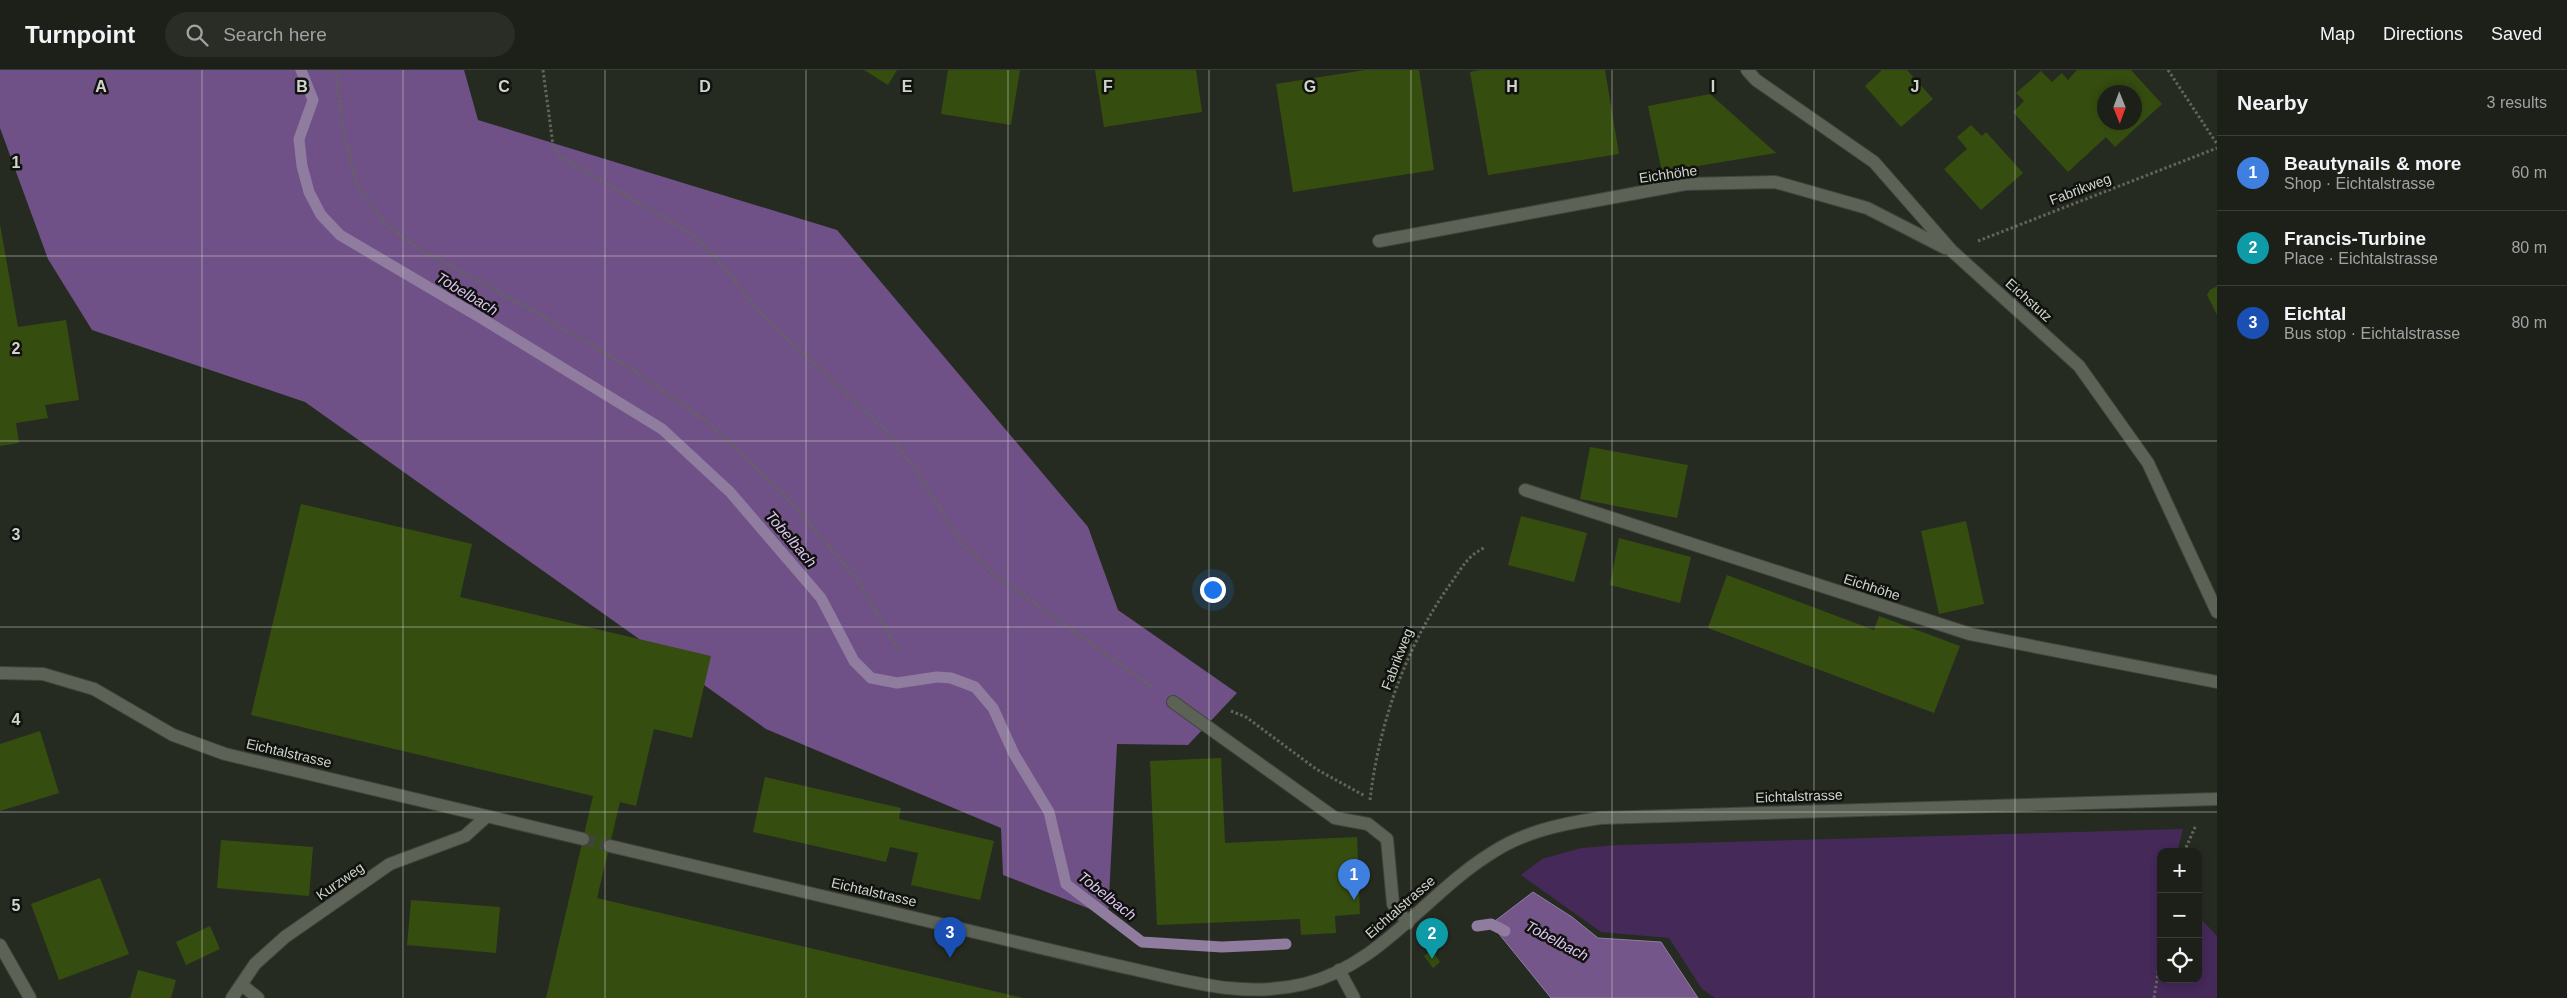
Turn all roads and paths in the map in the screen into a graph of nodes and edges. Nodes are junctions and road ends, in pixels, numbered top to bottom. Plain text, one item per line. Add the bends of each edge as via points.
1 (336, 70) edge
2 (543, 70) edge
3 (1747, 70) edge
4 (2168, 70) edge
5 (2217, 144) edge
6 (2217, 148) edge
7 (1379, 241) dead end
8 (1952, 251) junction
9 (1524, 490) dead end
10 (1484, 548) dead end
11 (2217, 612) edge
12 (900, 653) dead end
13 (0, 673) edge
14 (2217, 682) edge
15 (1173, 702) joint
16 (1230, 711) dead end
17 (2217, 799) edge
18 (486, 817) junction
19 (583, 839) tunnel mouth
20 (610, 846) tunnel mouth
21 (1408, 923) junction
22 (0, 945) edge
23 (1339, 970) junction
24 (2157, 979) edge
25 (242, 985) junction
26 (30, 998) edge
27 (232, 998) edge
28 (258, 998) edge
29 (1354, 998) edge
30 (2154, 998) edge

1 - 12 path via 343,128 356,183 383,221 416,247 629,367 706,421 785,495 858,580
2 - 15 path via 553,144 559,156 692,234 760,313 886,431 914,467 961,542 988,568
3 - 8 street, Eichstutz via 1756,80 1874,162
4 - 5 path
6 - 8 path, Fabrikweg
7 - 8 street, Eichhöhe via 1686,184 1775,182 1867,208
8 - 11 street, Eichstutz via 2080,366 2148,463
9 - 14 street, Eichhöhe via 1970,634
10 - 16 path, Fabrikweg via 1471,554 1427,617 1414,643 1391,706 1370,798 1316,769 1246,717
13 - 18 street, Eichtalstrasse via 43,674 94,689 173,735 226,754
15 - 21 street via 1335,818 1368,824 1387,839 1393,904
17 - 21 street, Eichtalstrasse via 1600,818 1557,824 1516,839 1470,868
18 - 19 street, Eichtalstrasse
18 - 25 street, Kurzweg via 465,836 390,864 272,948 255,964
20 - 23 street, Eichtalstrasse via 1222,989 1270,990 1307,984
21 - 23 street, Eichtalstrasse via 1381,945
22 - 26 street
23 - 29 street
24 - 30 path
25 - 27 street, Kurzweg
25 - 28 street

